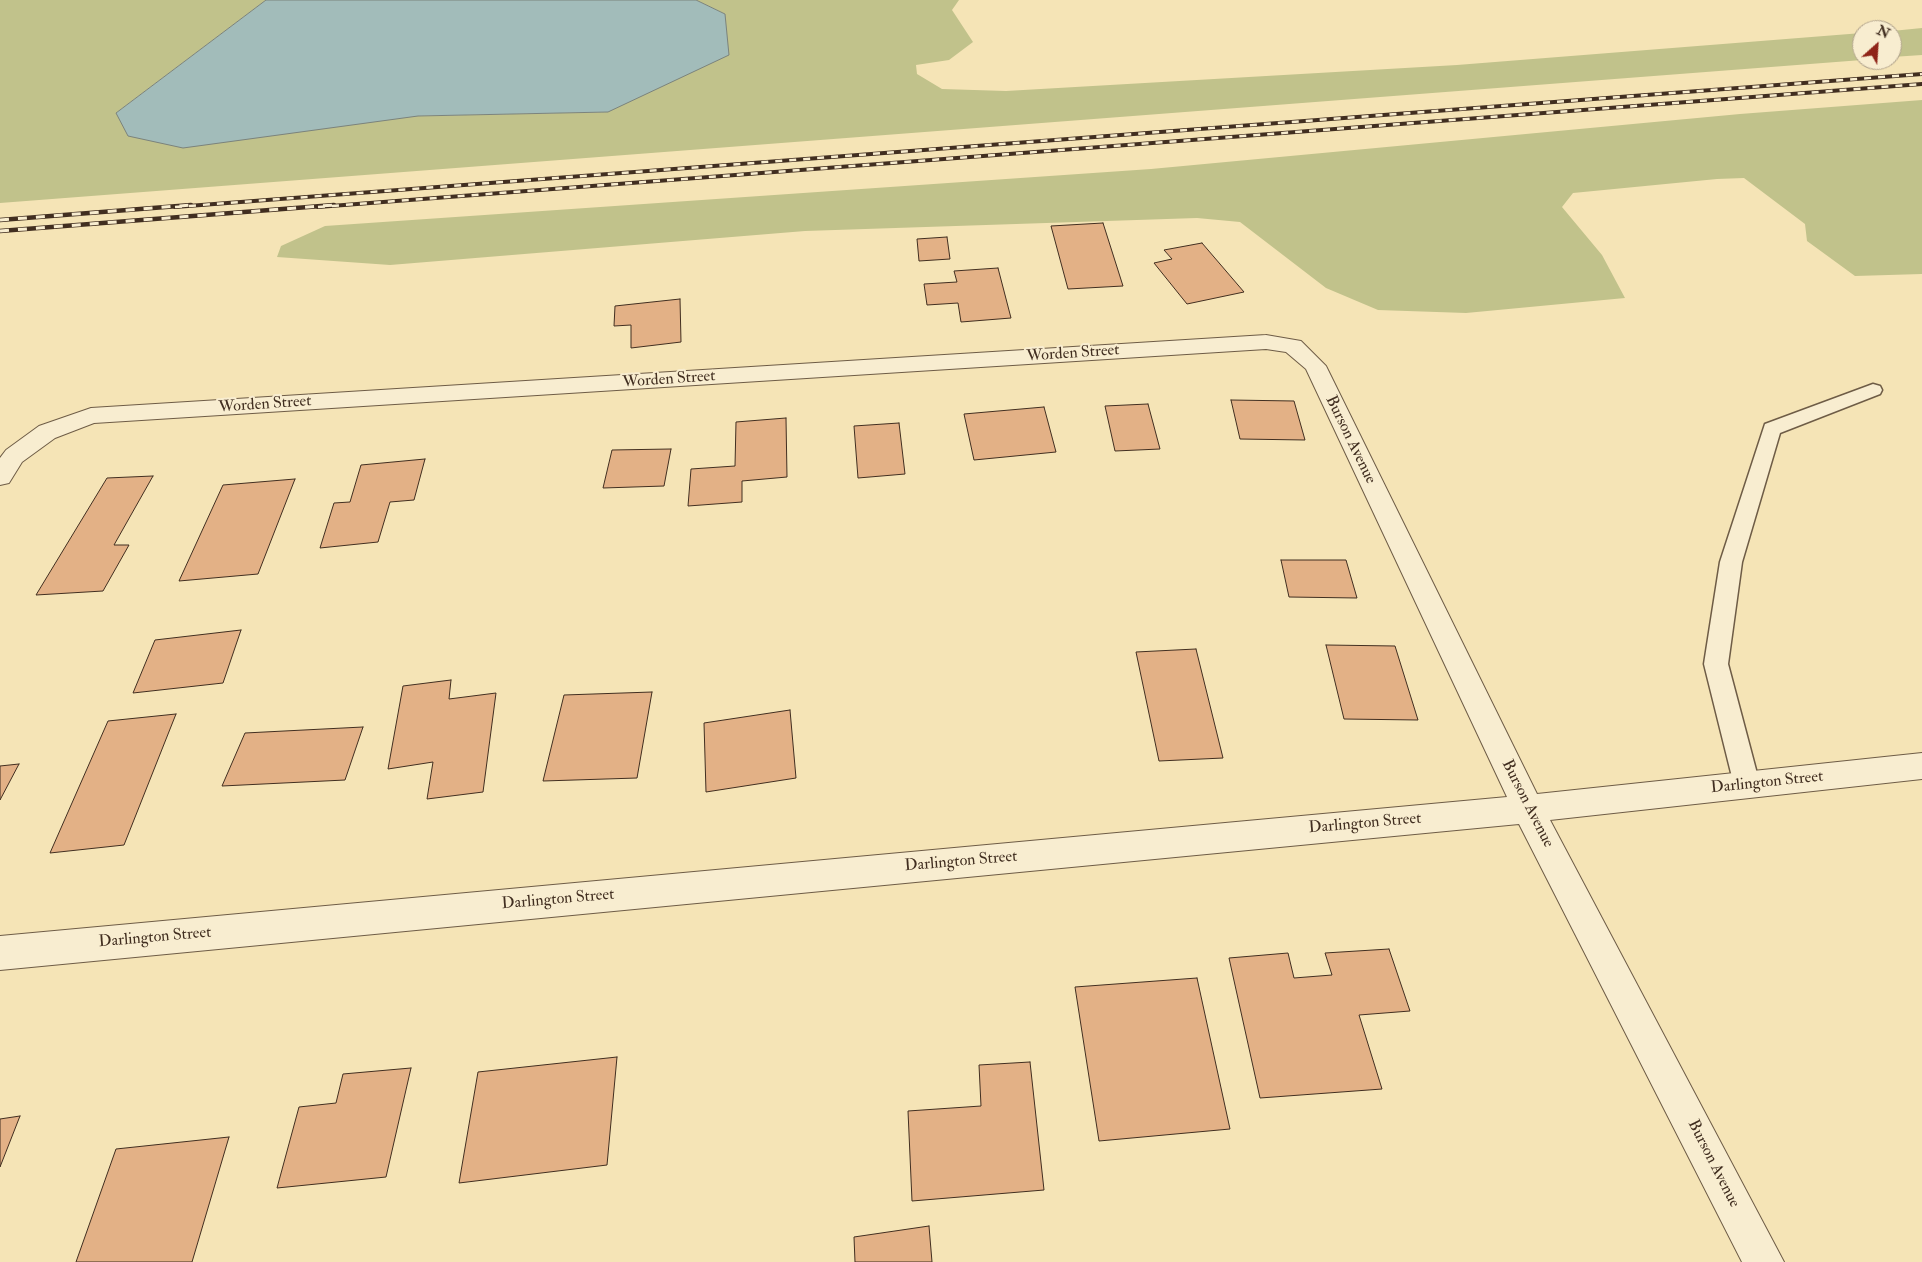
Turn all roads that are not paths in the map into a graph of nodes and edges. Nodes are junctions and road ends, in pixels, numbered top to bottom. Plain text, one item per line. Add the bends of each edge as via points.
1 (1294, 346) joint
2 (1873, 390) dead end
3 (0, 477) edge
4 (1922, 766) edge
5 (1747, 785) junction
6 (1528, 809) junction
7 (0, 953) edge
8 (1764, 1262) edge

1 - 3 street, Worden Street via 1266,342 91,416 47,432 14,456
1 - 6 street, Burson Avenue via 1315,366
2 - 5 lane via 1772,429 1731,562 1716,664
4 - 5 street, Darlington Street
5 - 6 street, Darlington Street
6 - 7 street, Darlington Street
6 - 8 street, Burson Avenue

